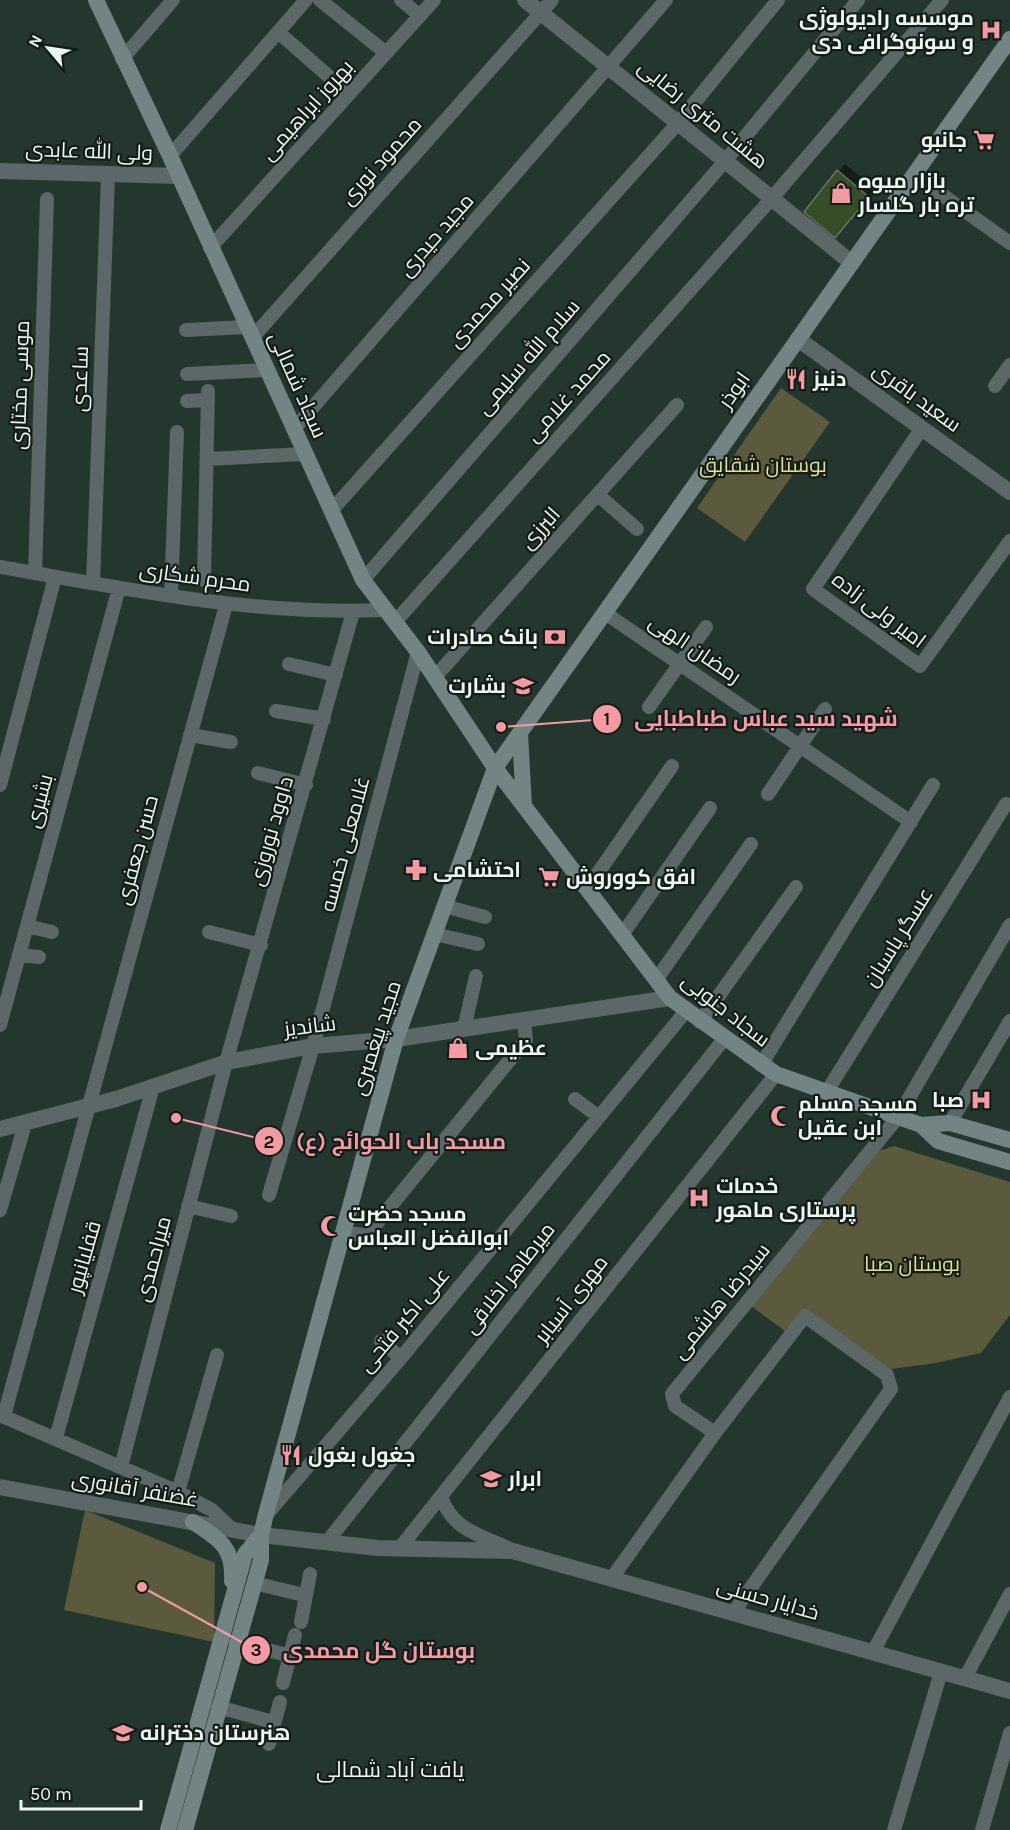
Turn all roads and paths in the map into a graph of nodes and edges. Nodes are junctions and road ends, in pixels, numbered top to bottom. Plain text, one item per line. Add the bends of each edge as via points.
1 (96, 0) edge
2 (173, 0) edge
3 (306, 0) edge
4 (320, 0) edge
5 (401, 0) edge
6 (434, 0) edge
7 (525, 0) edge
8 (666, 0) edge
9 (778, 0) edge
10 (858, 0) edge
11 (942, 0) edge
12 (547, 6) edge
13 (420, 16) junction
14 (278, 32) junction
15 (1010, 39) edge
16 (386, 54) junction
17 (122, 59) junction
18 (609, 68) junction
19 (350, 94) junction
20 (678, 123) junction
21 (170, 156) junction
22 (725, 161) junction
23 (0, 171) edge
24 (914, 175) junction
25 (108, 176) junction
26 (177, 176) junction
27 (772, 198) junction
28 (47, 199) dead end
29 (1010, 243) edge
30 (210, 248) junction
31 (852, 263) junction
32 (186, 330) dead end
33 (250, 332) junction
34 (798, 339) junction
35 (1010, 365) edge
36 (267, 370) junction
37 (187, 374) dead end
38 (995, 386) dead end
39 (187, 401) dead end
40 (677, 405) dead end
41 (922, 428) junction
42 (294, 429) junction
43 (177, 432) dead end
44 (305, 454) junction
45 (207, 459) junction
46 (1010, 492) edge
47 (598, 495) junction
48 (331, 511) junction
49 (637, 529) dead end
50 (1010, 541) edge
51 (0, 567) edge
52 (35, 573) junction
53 (56, 577) junction
54 (204, 580) dead end
55 (363, 580) junction
56 (93, 583) junction
57 (119, 588) junction
58 (171, 596) junction
59 (226, 605) junction
60 (353, 612) junction
61 (605, 613) junction
62 (391, 616) junction
63 (706, 627) dead end
64 (418, 652) junction
65 (289, 664) dead end
66 (680, 664) junction
67 (336, 675) junction
68 (435, 677) junction
69 (650, 707) dead end
70 (825, 709) dead end
71 (276, 711) dead end
72 (324, 719) junction
73 (520, 733) junction
74 (190, 735) junction
75 (231, 742) dead end
76 (800, 746) junction
77 (672, 766) dead end
78 (495, 768) junction
79 (258, 773) dead end
80 (0, 785) edge
81 (306, 785) junction
82 (933, 785) dead end
83 (768, 794) dead end
84 (1006, 804) dead end
85 (524, 806) junction
86 (710, 808) dead end
87 (911, 822) junction
88 (751, 844) dead end
89 (796, 887) dead end
90 (587, 889) junction
91 (444, 906) junction
92 (485, 917) dead end
93 (1010, 925) edge
94 (27, 926) junction
95 (52, 932) dead end
96 (209, 932) dead end
97 (434, 934) junction
98 (622, 935) junction
99 (478, 944) dead end
100 (261, 945) junction
101 (18, 955) junction
102 (39, 957) dead end
103 (476, 976) dead end
104 (656, 980) junction
105 (670, 998) junction
106 (686, 1011) junction
107 (524, 1020) junction
108 (1010, 1021) edge
109 (700, 1022) junction
110 (0, 1025) edge
111 (464, 1029) junction
112 (396, 1039) junction
113 (724, 1039) junction
114 (312, 1046) junction
115 (227, 1062) junction
116 (761, 1065) junction
117 (776, 1074) junction
118 (153, 1087) junction
119 (826, 1093) junction
120 (574, 1099) dead end
121 (89, 1107) junction
122 (599, 1117) junction
123 (898, 1117) junction
124 (950, 1123) junction
125 (25, 1124) junction
126 (921, 1125) junction
127 (0, 1129) edge
128 (1010, 1140) edge
129 (1010, 1162) edge
130 (269, 1195) dead end
131 (188, 1206) junction
132 (0, 1210) edge
133 (231, 1216) dead end
134 (343, 1233) junction
135 (381, 1341) dead end
136 (217, 1355) dead end
137 (401, 1358) junction
138 (1010, 1397) edge
139 (2, 1415) edge
140 (715, 1433) junction
141 (56, 1438) junction
142 (121, 1467) junction
143 (0, 1486) edge
144 (177, 1492) junction
145 (441, 1496) junction
146 (266, 1514) junction
147 (193, 1522) junction
148 (232, 1529) junction
149 (261, 1535) junction
150 (327, 1542) junction
151 (399, 1549) junction
152 (513, 1551) junction
153 (310, 1574) dead end
154 (612, 1578) junction
155 (254, 1583) junction
156 (1010, 1594) edge
157 (304, 1595) junction
158 (231, 1600) junction
159 (733, 1613) junction
160 (236, 1642) junction
161 (873, 1652) junction
162 (291, 1656) junction
163 (942, 1672) junction
164 (965, 1678) junction
165 (283, 1683) dead end
166 (1010, 1691) edge
167 (280, 1702) dead end
168 (218, 1707) junction
169 (273, 1722) junction
170 (1010, 1733) edge
171 (269, 1744) dead end
172 (168, 1830) edge
173 (186, 1830) edge
174 (894, 1830) edge
175 (982, 1830) edge

1 - 17 main road, سجاد شمالی
2 - 17 street
3 - 14 street
4 - 16 street
5 - 13 street
6 - 13 street, بهروز ابراهیمی
7 - 12 street, هشت متری رضایی
8 - 18 street, مجید حیدری
9 - 20 street, نصیر محمدی
10 - 22 street, سلام الله سلیمی
11 - 27 street, محمد غلامی
12 - 18 street, هشت متری رضایی
12 - 33 street, محمود نوری
13 - 16 street, بهروز ابراهیمی
14 - 19 street
14 - 21 street
15 - 24 main road, ابوذر
16 - 19 street, بهروز ابراهیمی
17 - 21 main road, سجاد شمالی
18 - 20 street, هشت متری رضایی
18 - 42 street, مجید حیدری
19 - 30 street, بهروز ابراهیمی
20 - 22 street, هشت متری رضایی
20 - 48 street, نصیر محمدی
21 - 26 main road, سجاد شمالی
22 - 27 street, هشت متری رضایی
22 - 55 street, سلام الله سلیمی
23 - 25 street, ولی الله عابدی
24 - 29 street
24 - 31 main road, ابوذر
25 - 26 street, ولی الله عابدی
25 - 56 street, ساعدی
26 - 30 main road, سجاد شمالی
27 - 31 street, هشت متری رضایی
27 - 62 street, محمد غلامی
28 - 52 street, موسی مختاری
30 - 33 main road, سجاد شمالی
31 - 34 main road, ابوذر
32 - 33 street
33 - 36 main road, سجاد شمالی
34 - 41 street, سعید باقری
34 - 61 main road, ابوذر
35 - 38 street
36 - 37 street
36 - 42 main road, سجاد شمالی
39 - 45 street via 208,395
40 - 47 street, البرزی
41 - 46 street, سعید باقری
41 - 50 street, امیر ولی زاده via 813,590 920,666
42 - 44 main road, سجاد شمالی
43 - 58 street
44 - 45 street
44 - 48 main road, سجاد شمالی
45 - 54 street
47 - 49 street
47 - 68 street, البرزی
48 - 55 main road, سجاد شمالی
51 - 52 street, محرم شکاری
52 - 53 street, محرم شکاری
53 - 56 street, محرم شکاری
53 - 80 street
55 - 62 main road, سجاد شمالی
56 - 57 street, محرم شکاری
57 - 58 street, محرم شکاری
57 - 94 street, بشیری
58 - 59 street, محرم شکاری
59 - 60 street, محرم شکاری
59 - 74 street, حسن جعفری
60 - 62 street, محرم شکاری
60 - 67 street, داوود نوروزی
61 - 66 street, رمضان الهی
61 - 73 main road, ابوذر
62 - 64 main road, سجاد شمالی
63 - 66 street
64 - 68 main road, سجاد شمالی
64 - 114 street, غلامعلی خمسه
65 - 67 street
66 - 69 street
66 - 76 street, رمضان الهی
67 - 72 street, داوود نوروزی
68 - 78 main road, سجاد شمالی
70 - 76 street
71 - 72 street
72 - 81 street, داوود نوروزی
73 - 78 main road, ابوذر
73 - 85 main road
74 - 75 street
74 - 121 street, حسن جعفری
76 - 83 street
76 - 87 street, رمضان الهی
77 - 90 street
78 - 85 main road, سجاد جنوبی
78 - 91 main road, مجید پیغمبری
79 - 81 street
81 - 100 street, داوود نوروزی
82 - 87 street
84 - 119 street, عسگر پاسبان
85 - 90 main road, سجاد جنوبی
86 - 98 street
87 - 116 street
88 - 104 street
89 - 109 street
90 - 98 main road, سجاد جنوبی
91 - 92 street
91 - 97 main road, مجید پیغمبری
93 - 123 street, سیدرضا هاشمی
94 - 95 street
94 - 101 street, بشیری
96 - 100 street
97 - 99 street
97 - 112 main road, مجید پیغمبری
98 - 104 main road, سجاد جنوبی
100 - 115 street, داوود نوروزی
101 - 102 street
101 - 110 street, بشیری
103 - 111 street
104 - 105 main road, سجاد جنوبی
105 - 106 main road, سجاد جنوبی
105 - 107 street, شاندیز
106 - 109 main road, سجاد جنوبی
106 - 122 street, علی اکبر فتحی
107 - 111 street, شاندیز
107 - 134 street via 526,1040 367,1235
108 - 124 street
109 - 113 main road, سجاد جنوبی
111 - 112 street, شاندیز
112 - 114 street, شاندیز
112 - 134 main road, مجید پیغمبری
113 - 116 main road, سجاد جنوبی
113 - 150 street, میرطاهر اخلاقی
114 - 115 street, شاندیز
114 - 130 street, غلامعلی خمسه
115 - 118 street, شاندیز
115 - 131 street, میراحمدی
116 - 117 main road, سجاد جنوبی
117 - 119 main road, سجاد جنوبی
117 - 145 street, مهری آسیابر
118 - 121 street, شاندیز
118 - 141 street, قفلیانپور
119 - 123 main road, سجاد جنوبی
120 - 122 street
121 - 125 street, شاندیز
121 - 139 street, حسن جعفری
122 - 137 street, علی اکبر فتحی
123 - 126 main road, سجاد جنوبی
123 - 140 street, سیدرضا هاشمی via 672,1394 672,1401
124 - 126 main road
124 - 128 main road
125 - 127 street, شاندیز
125 - 132 street
126 - 129 main road via 938,1141
131 - 133 street
131 - 142 street, میراحمدی
134 - 146 main road, مجید پیغمبری
135 - 137 street
136 - 144 street
137 - 146 street, علی اکبر فتحی
138 - 161 street
139 - 141 street
140 - 154 street
140 - 159 street via 805,1316 887,1375 891,1383 891,1389
141 - 142 street
142 - 144 street
143 - 147 street, غضنفر آقانوری
144 - 148 street via 212,1510
145 - 151 street, مهری آسیابر
145 - 152 street, خدایار حسنی via 453,1521
146 - 149 main road, مجید پیغمبری
147 - 148 street, غضنفر آقانوری
147 - 158 main road via 222,1541 231,1558
148 - 149 street, غضنفر آقانوری
149 - 150 street, خدایار حسنی
149 - 155 main road, مجید پیغمبری via 261,1560
149 - 158 main road, مجید پیغمبری via 245,1554
150 - 151 street, خدایار حسنی
151 - 152 street, خدایار حسنی
152 - 154 street, خدایار حسنی
153 - 157 street
154 - 159 street, خدایار حسنی
155 - 157 street
155 - 160 main road, مجید پیغمبری
156 - 164 street
157 - 162 street
158 - 172 main road, مجید پیغمبری
159 - 161 street, خدایار حسنی
160 - 162 street
160 - 168 main road, مجید پیغمبری
161 - 163 street, خدایار حسنی
162 - 165 street
163 - 164 street, خدایار حسنی
163 - 174 street
164 - 166 street, خدایار حسنی
167 - 169 street
168 - 169 street
168 - 173 main road, مجید پیغمبری
169 - 171 street
170 - 175 street

